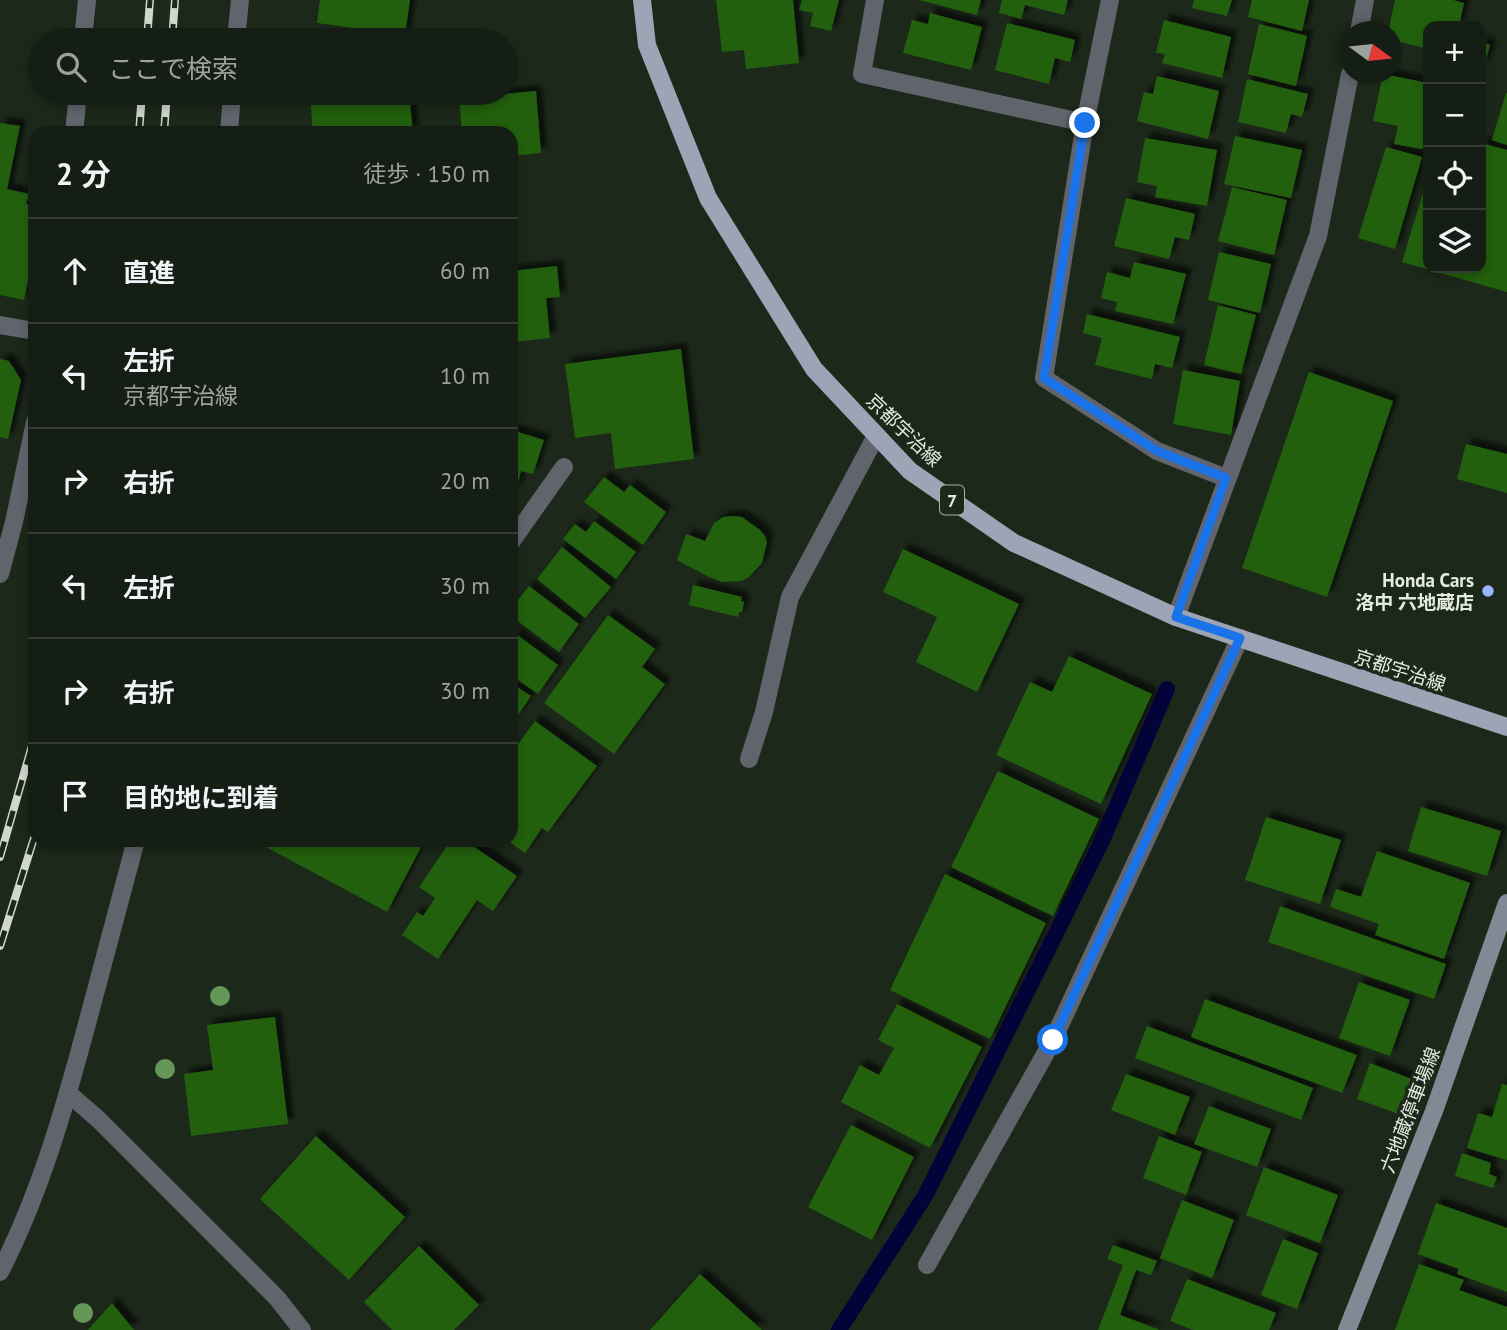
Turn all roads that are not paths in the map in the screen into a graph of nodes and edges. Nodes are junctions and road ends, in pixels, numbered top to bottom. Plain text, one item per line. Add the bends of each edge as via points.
1 (87, 0) edge
2 (240, 0) edge
3 (642, 0) edge
4 (875, 0) edge
5 (1110, 0) edge
6 (1365, 0) edge
7 (1361, 21) edge
8 (84, 28) edge
9 (237, 28) edge
10 (1348, 84) edge
11 (77, 105) edge
12 (231, 105) edge
13 (1085, 123) junction
14 (75, 126) edge
15 (230, 126) edge
16 (0, 325) edge
17 (28, 330) edge
18 (876, 436) junction
19 (28, 455) edge
20 (564, 467) dead end
21 (1226, 478) junction
22 (518, 532) edge
23 (0, 574) edge
24 (1176, 617) junction
25 (1240, 638) junction
26 (1507, 727) edge
27 (750, 759) dead end
28 (134, 847) edge
29 (1507, 903) edge
30 (68, 1093) junction
31 (927, 1265) dead end
32 (0, 1272) edge
33 (302, 1330) edge
34 (1347, 1330) edge

1 - 8 street
2 - 9 street
3 - 18 main road, 京都宇治線 / 7 via 647,45 708,198 814,369
4 - 13 street via 862,74
5 - 13 street
6 - 7 street
10 - 21 street via 1318,236
11 - 14 street
12 - 15 street
13 - 21 street via 1044,378 1157,451
16 - 17 street
18 - 24 main road, 京都宇治線 / 7 via 910,471 1014,543
18 - 27 street via 790,597
19 - 23 street
20 - 22 street
21 - 24 street
24 - 25 main road, 京都宇治線 / 7
25 - 26 main road, 京都宇治線 / 7
25 - 31 street via 1053,1040
28 - 30 street
29 - 34 main road, 六地蔵停車場線 via 1434,1111
30 - 32 street via 40,1179
30 - 33 street via 277,1298

